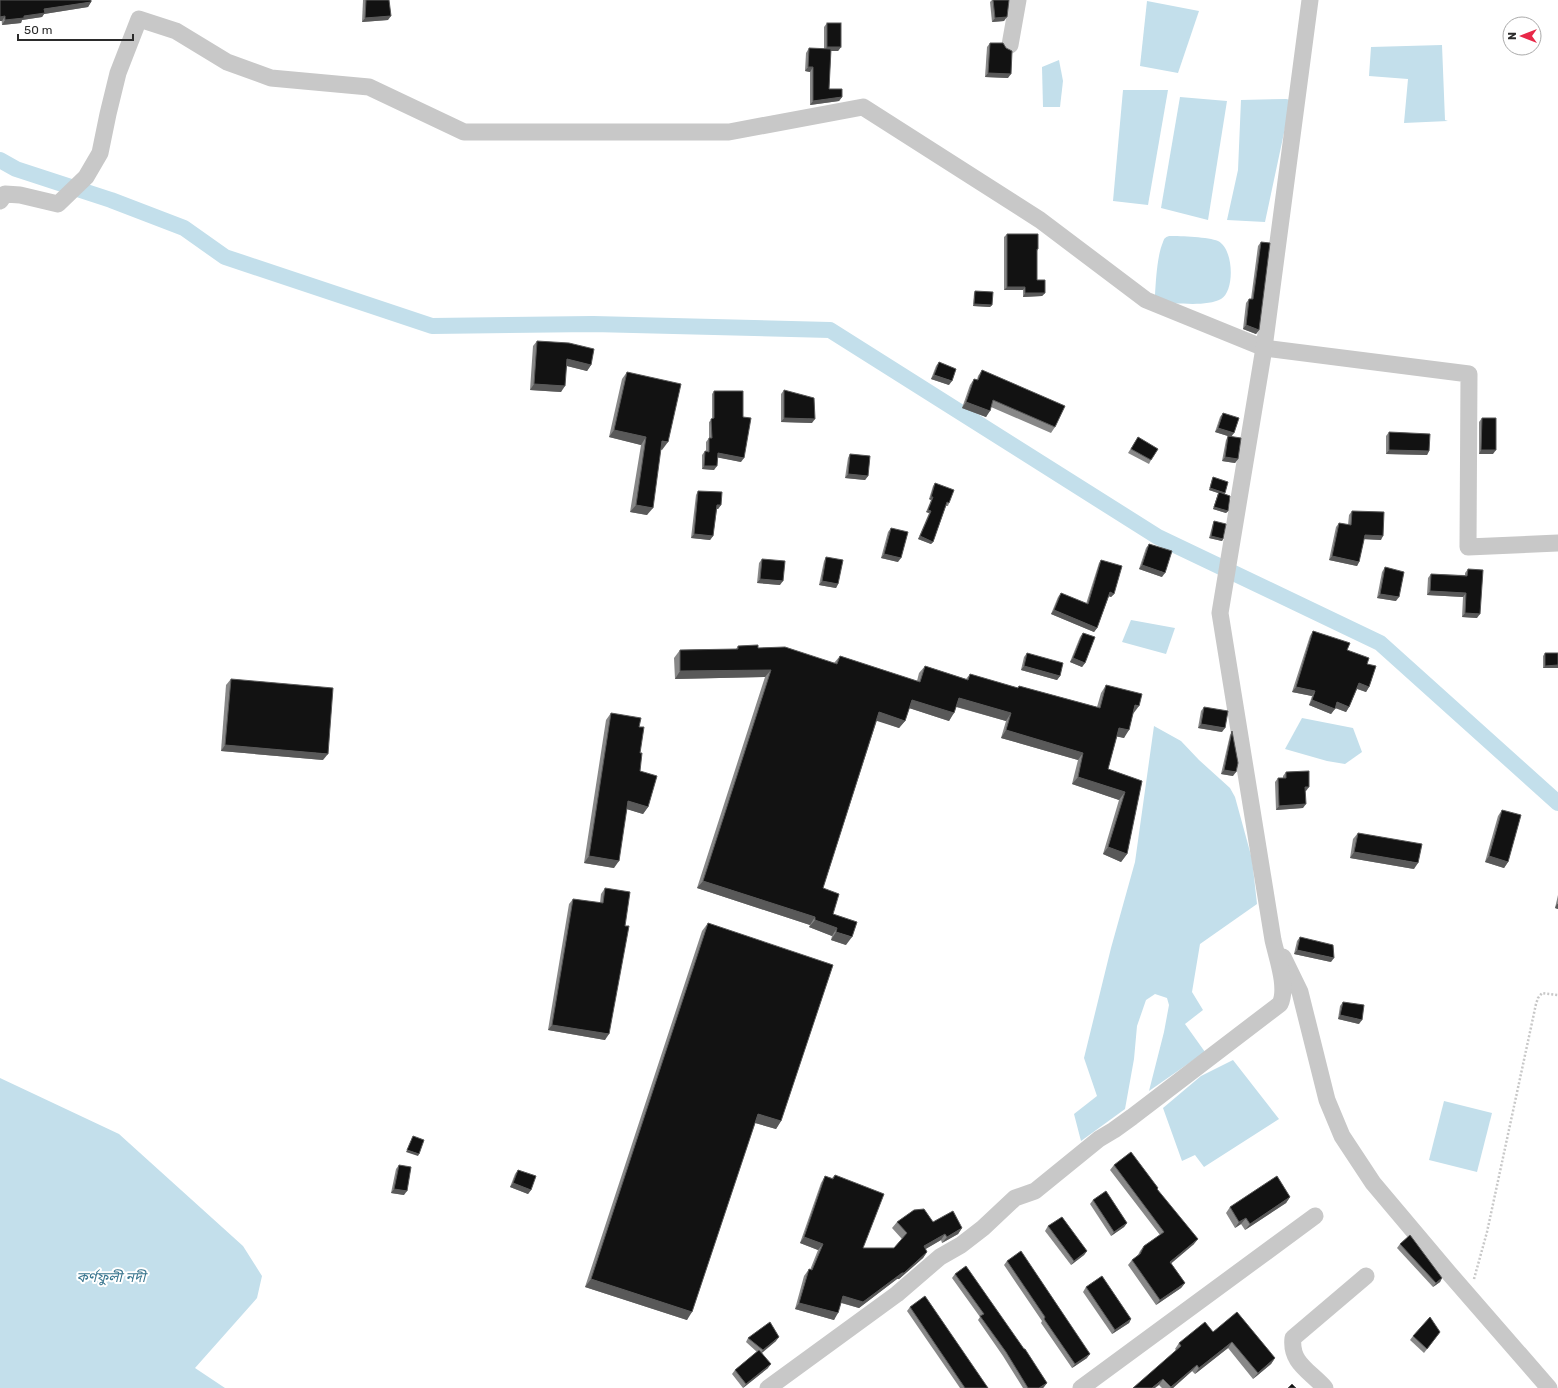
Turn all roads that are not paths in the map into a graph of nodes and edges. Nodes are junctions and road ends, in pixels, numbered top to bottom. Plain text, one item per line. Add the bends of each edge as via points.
1 (1018, 0) edge
2 (1310, 0) edge
3 (1010, 45) dead end
4 (0, 201) edge
5 (1264, 348) junction
6 (1558, 543) edge
7 (1273, 940) junction
8 (1315, 1216) dead end
9 (1366, 1276) dead end
10 (768, 1388) edge
11 (1080, 1388) edge
12 (1326, 1388) edge
13 (1549, 1388) edge

1 - 3 street
2 - 5 street
4 - 5 street via 5,194 58,204 86,177 100,153 118,73 140,19 176,31 227,62 271,78 368,87 464,132 729,132 863,107 1040,220 1146,300
5 - 6 street via 1469,374 1468,547
5 - 7 street via 1220,613
7 - 10 street via 1283,986 1283,999 1280,1004 1126,1121 1098,1139 1035,1191 1015,1198 961,1246 940,1257 897,1294
7 - 13 street via 1300,992 1327,1100 1342,1136 1374,1183
8 - 11 street
9 - 12 street via 1293,1338 1294,1356

